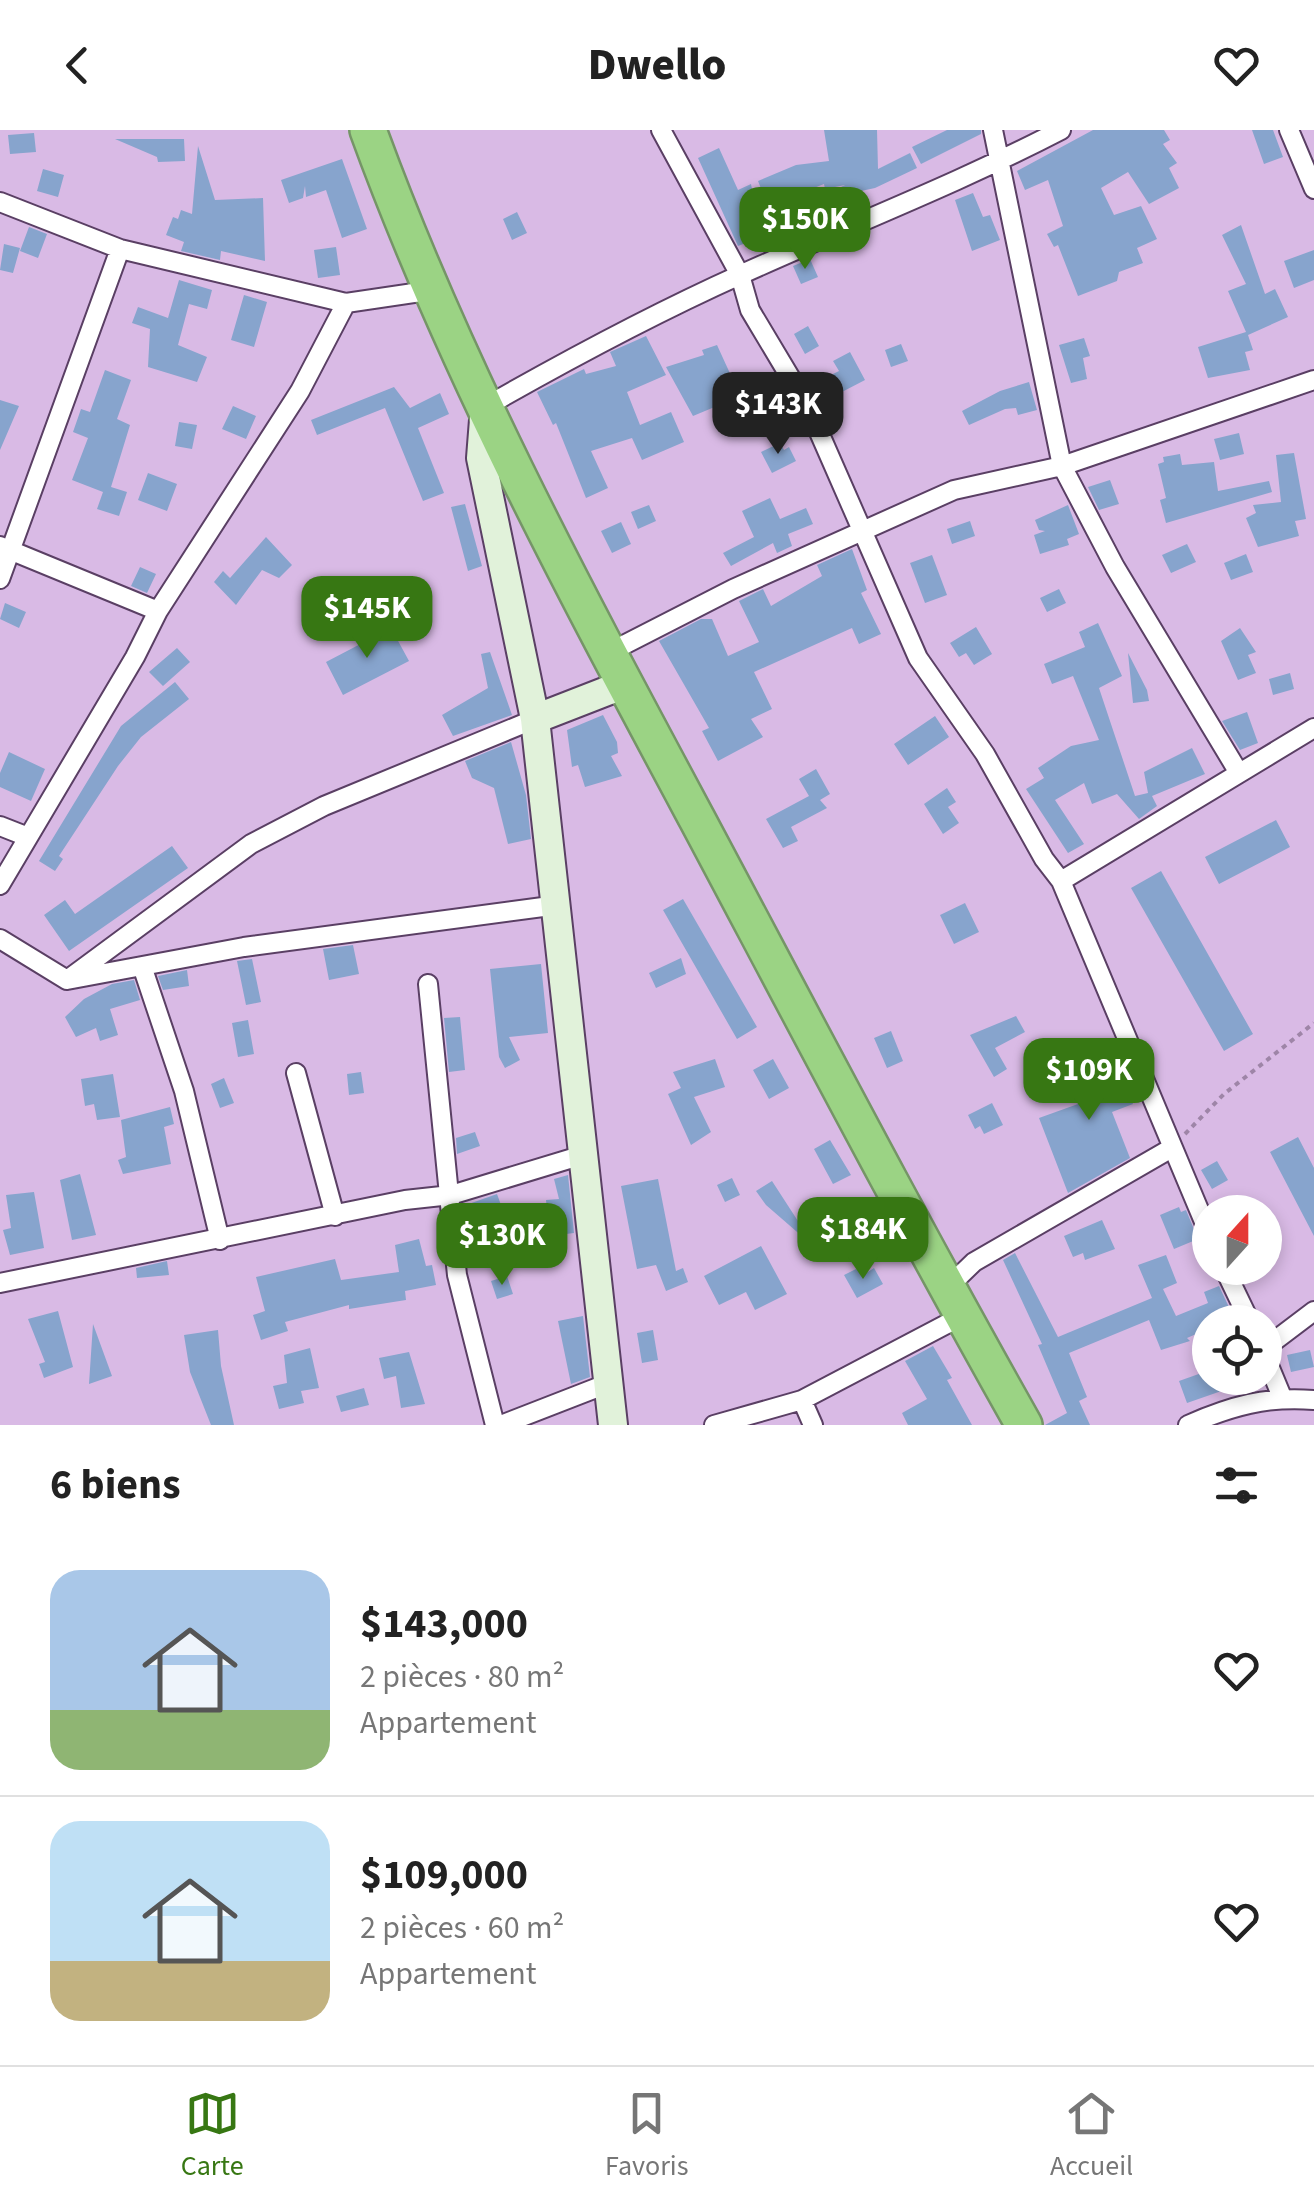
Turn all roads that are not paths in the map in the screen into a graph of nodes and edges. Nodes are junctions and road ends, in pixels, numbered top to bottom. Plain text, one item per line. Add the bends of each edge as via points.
1 (368, 130) edge
2 (661, 130) edge
3 (993, 130) edge
4 (1061, 130) edge
5 (1289, 130) edge
6 (1003, 162) junction
7 (1314, 188) edge
8 (0, 202) edge
9 (120, 249) junction
10 (740, 274) junction
11 (434, 290) junction
12 (346, 303) junction
13 (1314, 380) edge
14 (485, 407) junction
15 (1062, 466) junction
16 (861, 532) junction
17 (6, 548) edge
18 (0, 579) edge
19 (158, 611) junction
20 (608, 652) junction
21 (625, 684) junction
22 (535, 718) junction
23 (1314, 728) edge
24 (1239, 773) junction
25 (0, 826) edge
26 (28, 837) junction
27 (1061, 881) junction
28 (0, 885) edge
29 (558, 905) junction
30 (0, 938) edge
31 (142, 966) junction
32 (66, 980) junction
33 (428, 984) dead end
34 (296, 1073) dead end
35 (1170, 1149) junction
36 (586, 1154) junction
37 (451, 1195) junction
38 (1192, 1197) edge
39 (335, 1216) junction
40 (220, 1240) junction
41 (0, 1283) edge
42 (955, 1302) junction
43 (1314, 1311) edge
44 (1282, 1335) edge
45 (609, 1382) junction
46 (1282, 1397) joint
47 (802, 1400) junction
48 (1314, 1400) edge
49 (498, 1425) edge
50 (614, 1425) edge
51 (714, 1425) edge
52 (812, 1425) edge
53 (1024, 1425) edge
54 (1188, 1425) edge

1 - 11 highway
2 - 10 street
3 - 6 street
4 - 6 street
5 - 7 street
6 - 10 street
6 - 15 street
8 - 9 street
9 - 12 street
9 - 17 street
10 - 14 street via 606,338
10 - 16 street via 750,310 808,406
11 - 12 street
11 - 14 highway
12 - 19 street via 300,391
13 - 15 street
14 - 20 highway
14 - 22 street via 481,458
15 - 16 street via 954,490
15 - 24 street via 1114,568
16 - 20 street
16 - 27 street via 918,658
17 - 18 street
17 - 19 street
19 - 26 street
20 - 21 highway
21 - 22 street
21 - 42 highway
22 - 29 street
22 - 32 street via 324,806 251,844
23 - 24 street
24 - 27 street
25 - 26 street
26 - 28 street
27 - 35 street
29 - 31 street
29 - 36 street
30 - 32 street
31 - 32 street
31 - 40 street via 184,1092
33 - 37 street
34 - 39 street
35 - 38 street
35 - 42 street via 974,1262
36 - 37 street
36 - 45 street
37 - 39 street
37 - 49 street via 457,1275
39 - 40 street
40 - 41 street
42 - 47 street
42 - 53 highway
43 - 44 street
45 - 49 street
45 - 50 street
46 - 48 street
46 - 54 street via 1234,1404
47 - 51 street
47 - 52 street

